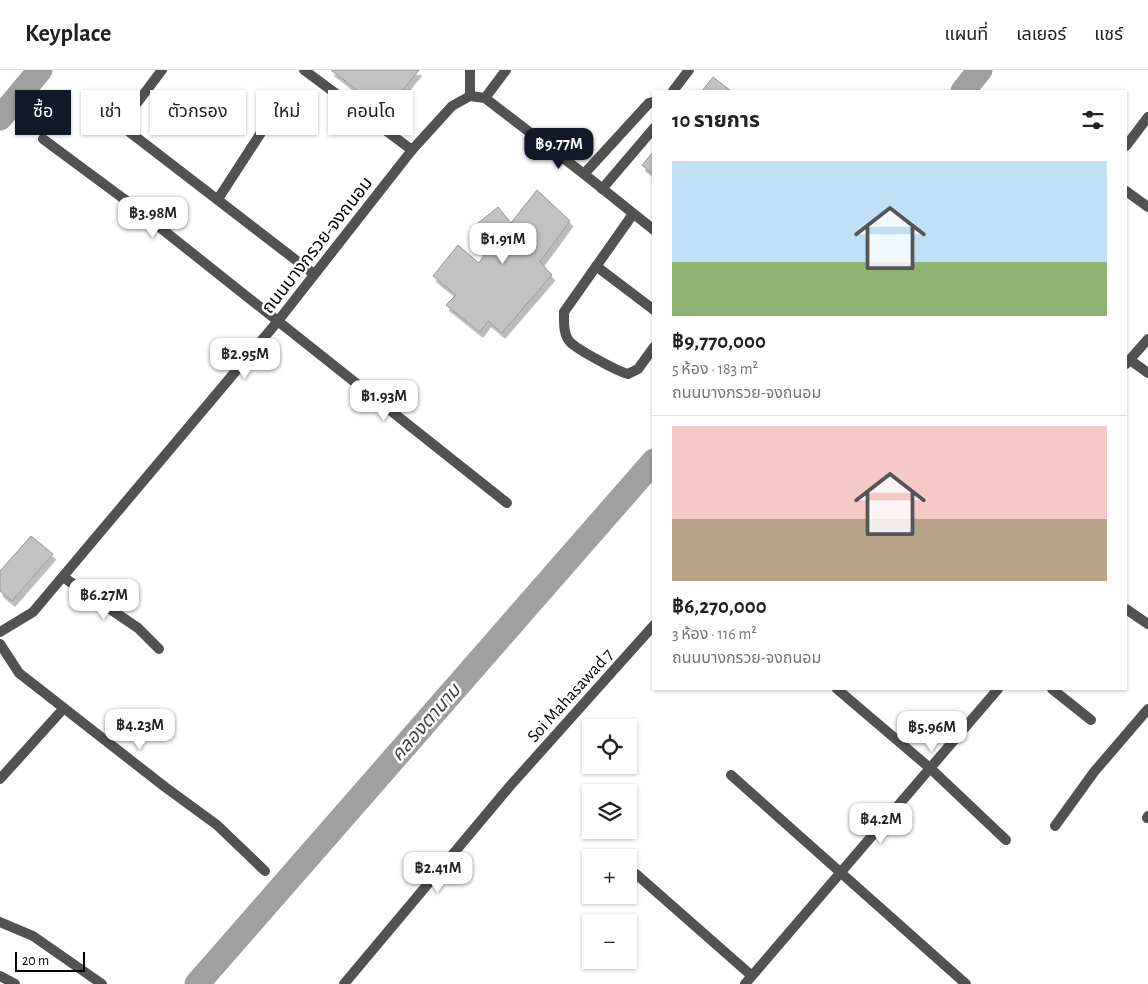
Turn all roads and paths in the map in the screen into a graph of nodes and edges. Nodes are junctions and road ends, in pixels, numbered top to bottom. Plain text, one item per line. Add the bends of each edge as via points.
1 (162, 70) edge
2 (304, 70) edge
3 (506, 70) edge
4 (690, 70) edge
5 (468, 71) edge
6 (674, 90) edge
7 (470, 96) junction
8 (140, 98) edge
9 (485, 98) junction
10 (652, 102) edge
11 (1148, 117) edge
12 (652, 130) edge
13 (134, 135) edge
14 (260, 135) edge
15 (44, 139) dead end
16 (1127, 145) edge
17 (412, 150) junction
18 (584, 174) junction
19 (602, 189) junction
20 (1127, 192) edge
21 (218, 199) junction
22 (1148, 207) edge
23 (633, 214) junction
24 (652, 228) edge
25 (596, 266) junction
26 (314, 274) junction
27 (652, 308) edge
28 (278, 321) junction
29 (1148, 339) edge
30 (652, 350) edge
31 (1127, 363) edge
32 (1148, 373) edge
33 (507, 503) dead end
34 (63, 577) junction
35 (1127, 609) edge
36 (1148, 624) edge
37 (652, 627) edge
38 (0, 632) edge
39 (0, 644) edge
40 (160, 649) dead end
41 (839, 690) edge
42 (997, 690) edge
43 (1053, 690) edge
44 (64, 708) junction
45 (1148, 709) edge
46 (1091, 720) dead end
47 (931, 769) junction
48 (731, 776) dead end
49 (0, 779) edge
50 (1055, 826) dead end
51 (1006, 840) dead end
52 (265, 871) dead end
53 (841, 873) junction
54 (637, 875) edge
55 (0, 922) edge
56 (0, 976) edge
57 (752, 976) junction
58 (15, 984) edge
59 (102, 984) edge
60 (344, 984) edge
61 (745, 984) edge
62 (966, 984) edge

1 - 8 street
2 - 17 street
3 - 9 street
4 - 6 street
5 - 7 street
7 - 9 street
7 - 17 street, ถนนบางกรวย-จงถนอม via 452,106
9 - 18 street
10 - 18 street
11 - 16 street
12 - 19 street
13 - 21 street
14 - 21 street
15 - 28 street
17 - 26 street, ถนนบางกรวย-จงถนอม
18 - 19 street
19 - 23 street
20 - 22 street
21 - 26 street
23 - 24 street
23 - 25 street
25 - 27 street
25 - 30 street via 564,312 564,327 570,342 628,374 638,369
26 - 28 street, ถนนบางกรวย-จงถนอม
28 - 33 street
28 - 34 street, ถนนบางกรวย-จงถนอม
29 - 31 street
31 - 32 street
34 - 38 street, ถนนบางกรวย-จงถนอม via 33,612
34 - 40 street via 138,628
35 - 36 street
37 - 60 street, Soi Mahasawad 7 via 510,786
39 - 44 street via 19,673
41 - 47 street
42 - 47 street
43 - 46 street
44 - 49 street
44 - 52 street via 217,825
45 - 50 street via 1094,772
47 - 51 street
47 - 53 street
48 - 53 street
53 - 57 street
53 - 62 street
54 - 57 street
55 - 59 street via 33,936
56 - 58 street
57 - 61 street

